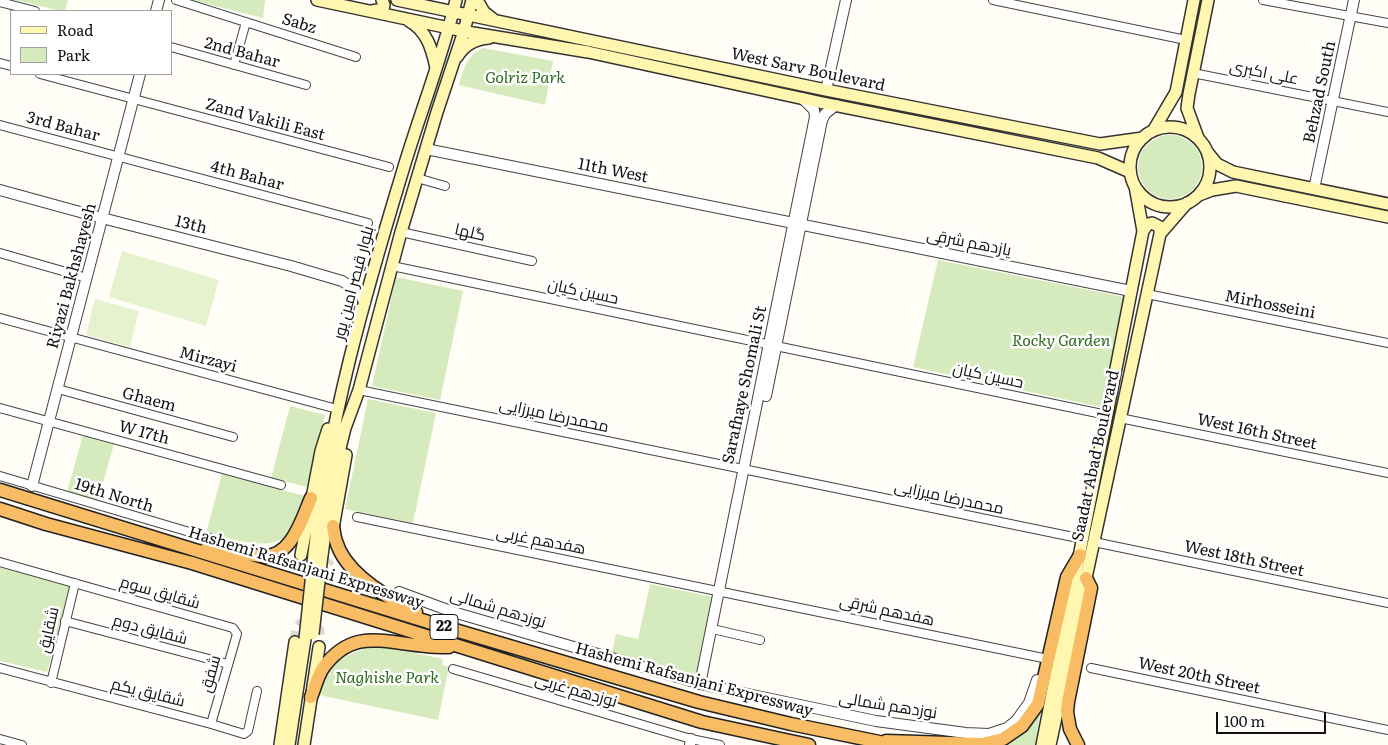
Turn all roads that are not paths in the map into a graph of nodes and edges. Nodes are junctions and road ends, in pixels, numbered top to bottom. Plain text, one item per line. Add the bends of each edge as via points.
1 (176, 0) edge
2 (317, 0) edge
3 (382, 0) edge
4 (430, 0) edge
5 (472, 0) edge
6 (477, 0) edge
7 (846, 0) edge
8 (994, 0) edge
9 (1194, 0) edge
10 (1208, 0) edge
11 (1263, 0) edge
12 (1354, 0) edge
13 (403, 1) edge
14 (0, 2) edge
15 (455, 5) edge
16 (31, 10) edge
17 (370, 11) junction
18 (468, 14) junction
19 (1351, 16) junction
20 (403, 18) junction
21 (246, 22) junction
22 (502, 23) junction
23 (1388, 23) edge
24 (449, 27) junction
25 (464, 31) junction
26 (541, 31) junction
27 (500, 37) junction
28 (1186, 40) junction
29 (538, 44) junction
30 (172, 47) edge
31 (356, 56) dead end
32 (234, 65) junction
33 (451, 67) junction
34 (436, 68) junction
35 (1193, 73) junction
36 (44, 75) edge
37 (140, 75) edge
38 (306, 85) dead end
39 (826, 90) junction
40 (133, 98) junction
41 (801, 98) junction
42 (1333, 101) junction
43 (836, 105) junction
44 (423, 107) junction
45 (437, 112) junction
46 (1388, 112) edge
47 (0, 125) edge
48 (1153, 131) junction
49 (1143, 138) junction
50 (1199, 140) junction
51 (426, 149) junction
52 (1206, 150) junction
53 (118, 156) junction
54 (389, 167) dead end
55 (1130, 172) junction
56 (417, 178) junction
57 (445, 186) dead end
58 (1135, 186) junction
59 (1314, 189) junction
60 (0, 190) edge
61 (1197, 196) junction
62 (1187, 203) junction
63 (1388, 204) edge
64 (1388, 217) edge
65 (102, 218) junction
66 (368, 223) dead end
67 (797, 224) junction
68 (1143, 230) junction
69 (401, 232) junction
70 (1160, 234) junction
71 (0, 253) edge
72 (532, 261) dead end
73 (392, 266) junction
74 (87, 278) junction
75 (1131, 291) junction
76 (1147, 294) junction
77 (365, 303) junction
78 (0, 318) edge
79 (71, 337) junction
80 (1388, 343) edge
81 (773, 345) junction
82 (58, 389) junction
83 (359, 390) junction
84 (0, 408) edge
85 (337, 409) junction
86 (352, 410) junction
87 (1107, 415) junction
88 (1120, 418) junction
89 (49, 422) junction
90 (233, 437) dead end
91 (747, 470) junction
92 (1388, 473) edge
93 (0, 476) edge
94 (281, 485) dead end
95 (32, 486) junction
96 (0, 490) edge
97 (312, 498) junction
98 (0, 509) edge
99 (357, 518) dead end
100 (333, 526) junction
101 (1083, 539) junction
102 (220, 542) dead end
103 (1094, 542) junction
104 (190, 549) junction
105 (301, 555) dead end
106 (1080, 555) junction
107 (322, 556) junction
108 (0, 562) edge
109 (1086, 578) junction
110 (75, 583) junction
111 (399, 592) dead end
112 (722, 592) junction
113 (1388, 602) edge
114 (65, 621) junction
115 (438, 625) junction
116 (717, 630) junction
117 (236, 631) joint
118 (760, 640) dead end
119 (308, 642) junction
120 (466, 647) junction
121 (1043, 658) joint
122 (228, 664) junction
123 (0, 668) edge
124 (1092, 668) dead end
125 (453, 669) dead end
126 (51, 683) junction
127 (703, 685) junction
128 (257, 691) dead end
129 (312, 697) junction
130 (211, 724) junction
131 (1388, 730) edge
132 (0, 739) edge
133 (875, 741) junction
134 (690, 742) edge
135 (22, 745) edge
136 (280, 745) edge
137 (289, 745) edge
138 (297, 745) edge
139 (304, 745) edge
140 (720, 745) edge
141 (809, 745) edge
142 (894, 745) edge
143 (1042, 745) edge
144 (1050, 745) edge
145 (1078, 745) edge

1 - 21 street, Sabz
2 - 17 main road
3 - 17 main road via 382,9
4 - 13 main road
5 - 18 main road, بلوار قیصر امین پور
6 - 22 main road via 484,12
7 - 39 street
8 - 28 street
9 - 28 main road
10 - 35 main road
11 - 19 street
12 - 19 street, Behzad South
13 - 15 main road
14 - 16 street
15 - 18 main road, West Sarv Boulevard
15 - 24 main road, بلوار قیصر امین پور
17 - 20 main road
18 - 22 main road, West Sarv Boulevard
18 - 25 main road, بلوار قیصر امین پور
19 - 23 street
19 - 42 street, Behzad South
20 - 24 main road
20 - 34 main road via 414,24 426,38
21 - 31 street, Sabz
21 - 32 street
22 - 26 main road, West Sarv Boulevard
24 - 25 main road, West Sarv Boulevard
24 - 34 main road, بلوار قیصر امین پور
25 - 27 main road, West Sarv Boulevard
25 - 33 main road, بلوار قیصر امین پور
26 - 29 main road via 551,39
26 - 39 main road, West Sarv Boulevard
27 - 29 main road, West Sarv Boulevard
27 - 33 main road via 482,38 470,44
28 - 48 main road via 1176,92
29 - 41 main road, West Sarv Boulevard
30 - 32 street, 2nd Bahar
32 - 38 street, 2nd Bahar
33 - 45 main road, بلوار قیصر امین پور
34 - 44 main road, بلوار قیصر امین پور
35 - 42 street, علی اکبری
35 - 50 main road via 1187,108
36 - 40 street, Zand Vakili East
37 - 40 street, Riyazi Bakhshayesh
39 - 49 main road, West Sarv Boulevard via 1100,144
40 - 53 street, Riyazi Bakhshayesh
40 - 54 street, Zand Vakili East
41 - 43 main road, West Sarv Boulevard
41 - 67 street, Sarafhaye Shomali St via 814,110 815,117
42 - 46 street, علی اکبری
42 - 59 street, Behzad South
43 - 55 main road, West Sarv Boulevard via 1098,158
43 - 67 street, Sarafhaye Shomali St via 824,114 822,120
44 - 45 main road via 429,97 434,98
44 - 77 main road, بلوار قیصر امین پور
45 - 51 main road, بلوار قیصر امین پور
47 - 53 street, 3rd Bahar
48 - 49 main road
48 - 50 main road via 1178,128
49 - 55 main road via 1135,148
50 - 52 main road
51 - 56 main road, بلوار قیصر امین پور
51 - 67 street, 11th West
52 - 59 main road via 1217,164 1233,172
52 - 61 main road via 1210,162 1209,175
53 - 65 street, Riyazi Bakhshayesh
53 - 66 street, 4th Bahar
55 - 58 main road
56 - 57 street
56 - 69 main road, بلوار قیصر امین پور
58 - 62 main road via 1150,202 1162,206 1175,207
58 - 68 main road, Saadat Abad Boulevard
59 - 63 main road
60 - 65 street, 13th
61 - 62 main road
61 - 64 main road via 1236,186
62 - 70 main road, Saadat Abad Boulevard
65 - 74 street, Riyazi Bakhshayesh
65 - 77 street, 13th via 342,281 358,291
67 - 75 street, یازدهم شرقی
67 - 81 street, Sarafhaye Shomali St
68 - 70 main road via 1148,224 1156,224 1160,227
68 - 75 main road, Saadat Abad Boulevard
69 - 72 street, گلها
69 - 73 main road, بلوار قیصر امین پور
70 - 76 main road, Saadat Abad Boulevard
71 - 74 street
73 - 81 street, حسین کیان
73 - 83 main road, بلوار قیصر امین پور
74 - 79 street, Riyazi Bakhshayesh
75 - 87 main road, Saadat Abad Boulevard
76 - 80 street, Mirhosseini
76 - 88 main road, Saadat Abad Boulevard
77 - 85 main road, بلوار قیصر امین پور
78 - 79 street, Mirzayi
79 - 82 street, Riyazi Bakhshayesh
79 - 85 street, Mirzayi
81 - 87 street, حسین کیان
81 - 91 street, Sarafhaye Shomali St
82 - 89 street, Riyazi Bakhshayesh
82 - 90 street, Ghaem
83 - 86 main road, بلوار قیصر امین پور
83 - 91 street, محمدرضا میرزایی
84 - 89 street, W 17th
85 - 97 main road via 321,451
85 - 107 main road, بلوار قیصر امین پور via 318,512
86 - 100 main road
86 - 107 main road, بلوار قیصر امین پور via 333,477
87 - 101 main road, Saadat Abad Boulevard
88 - 92 street, West 16th Street
88 - 103 main road, Saadat Abad Boulevard
89 - 94 street, W 17th
89 - 95 street, Riyazi Bakhshayesh
91 - 101 street, محمدرضا میرزایی
91 - 112 street, Sarafhaye Shomali St
93 - 95 street, 19th North
95 - 102 street, 19th North
96 - 104 highway, Hashemi Rafsanjani Expressway / 22
97 - 104 highway via 295,535 276,553 263,556 220,549
97 - 105 main road
98 - 120 highway, Hashemi Rafsanjani Expressway / 22 via 192,563
99 - 112 street, هفدهم غربی
100 - 107 main road
100 - 115 highway via 339,549 355,571 384,595
101 - 106 main road, Saadat Abad Boulevard
103 - 109 main road, Saadat Abad Boulevard
103 - 113 street, West 18th Street
104 - 115 highway, Hashemi Rafsanjani Expressway / 22
106 - 133 highway via 1067,577 1038,704 1022,726 1003,739 982,744
106 - 143 main road, Saadat Abad Boulevard
107 - 119 main road, bridge
108 - 110 street, شقایق سوم
109 - 144 main road, Saadat Abad Boulevard
109 - 145 highway via 1091,588 1067,712
110 - 114 street, شقایق
110 - 117 street, شقایق سوم
111 - 127 street, نوزدهم شمالی via 453,612
112 - 116 street, Sarafhaye Shomali St
112 - 121 street, هفدهم شرقی
112 - 127 street, Sarafhaye Shomali St
114 - 122 street, شقایق دوم
114 - 126 street, شقایق
115 - 133 highway, Hashemi Rafsanjani Expressway / 22 via 700,702
116 - 118 street
116 - 127 street, Sarafhaye Shomali St
117 - 122 street, شفق
119 - 129 main road
119 - 136 main road
119 - 137 main road
119 - 138 main road
120 - 129 highway via 426,646 382,639 359,642 336,654 323,668
120 - 141 highway, Hashemi Rafsanjani Expressway / 22 via 702,722
121 - 127 street, نوزدهم شمالی via 1035,689 1023,713 1007,728 989,734 876,721
122 - 130 street, شفق
123 - 126 street, شقایق یکم
124 - 131 street, West 20th Street
125 - 134 street, نوزدهم غربی
126 - 130 street, شقایق یکم
128 - 130 street, شقایق یکم via 247,733
129 - 139 main road
132 - 135 street
133 - 142 highway, Hashemi Rafsanjani Expressway / 22
134 - 140 street, نوزدهم غربی

